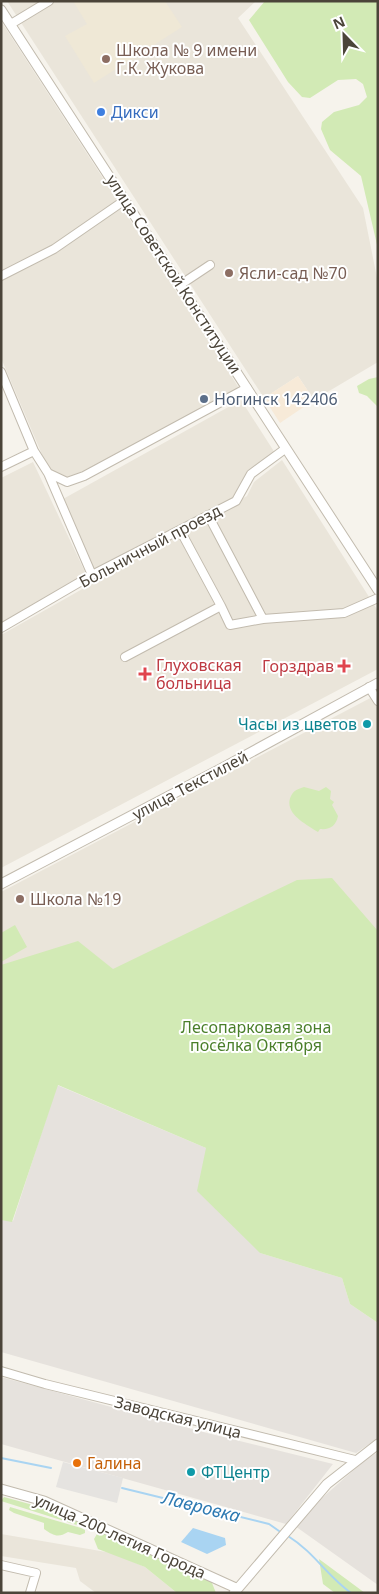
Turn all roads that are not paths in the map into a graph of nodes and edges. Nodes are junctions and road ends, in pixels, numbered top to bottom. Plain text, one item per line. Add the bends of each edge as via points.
1 (49, 1) edge
2 (1, 10) edge
3 (11, 24) junction
4 (125, 200) junction
5 (210, 265) dead end
6 (1, 276) edge
7 (180, 285) junction
8 (1, 372) edge
9 (247, 388) junction
10 (285, 448) junction
11 (34, 451) junction
12 (1, 467) edge
13 (48, 473) junction
14 (208, 515) junction
15 (180, 530) junction
16 (92, 575) junction
17 (378, 590) edge
18 (378, 598) edge
19 (221, 606) junction
20 (263, 619) junction
21 (1, 628) edge
22 (124, 657) dead end
23 (374, 685) edge
24 (378, 701) edge
25 (1, 884) edge
26 (1, 1371) edge
27 (378, 1444) edge
28 (355, 1460) junction
29 (1, 1489) edge
30 (1, 1565) edge
31 (235, 1591) edge
32 (30, 1593) edge

1 - 3 street
2 - 3 street, улица Советской Конституции
3 - 4 street, улица Советской Конституции
4 - 6 street via 54,249
4 - 7 street, улица Советской Конституции
5 - 7 street
7 - 9 street, улица Советской Конституции
8 - 11 street
9 - 10 street, улица Советской Конституции
9 - 13 street via 84,476 67,482
10 - 14 street, Больничный проезд via 251,474 236,501
10 - 17 street, улица Советской Конституции
11 - 12 street
11 - 13 street
13 - 16 street
14 - 15 street, Больничный проезд
14 - 20 street
15 - 16 street, Больничный проезд
15 - 19 street
16 - 21 street, Больничный проезд
18 - 20 street via 344,613
19 - 20 street via 230,625
19 - 22 street
23 - 24 street
23 - 25 street, улица Текстилей
26 - 28 street, Заводская улица
27 - 28 street
28 - 31 street via 327,1484
29 - 31 street, улица 200-летия Города via 44,1501
30 - 32 street via 36,1573

